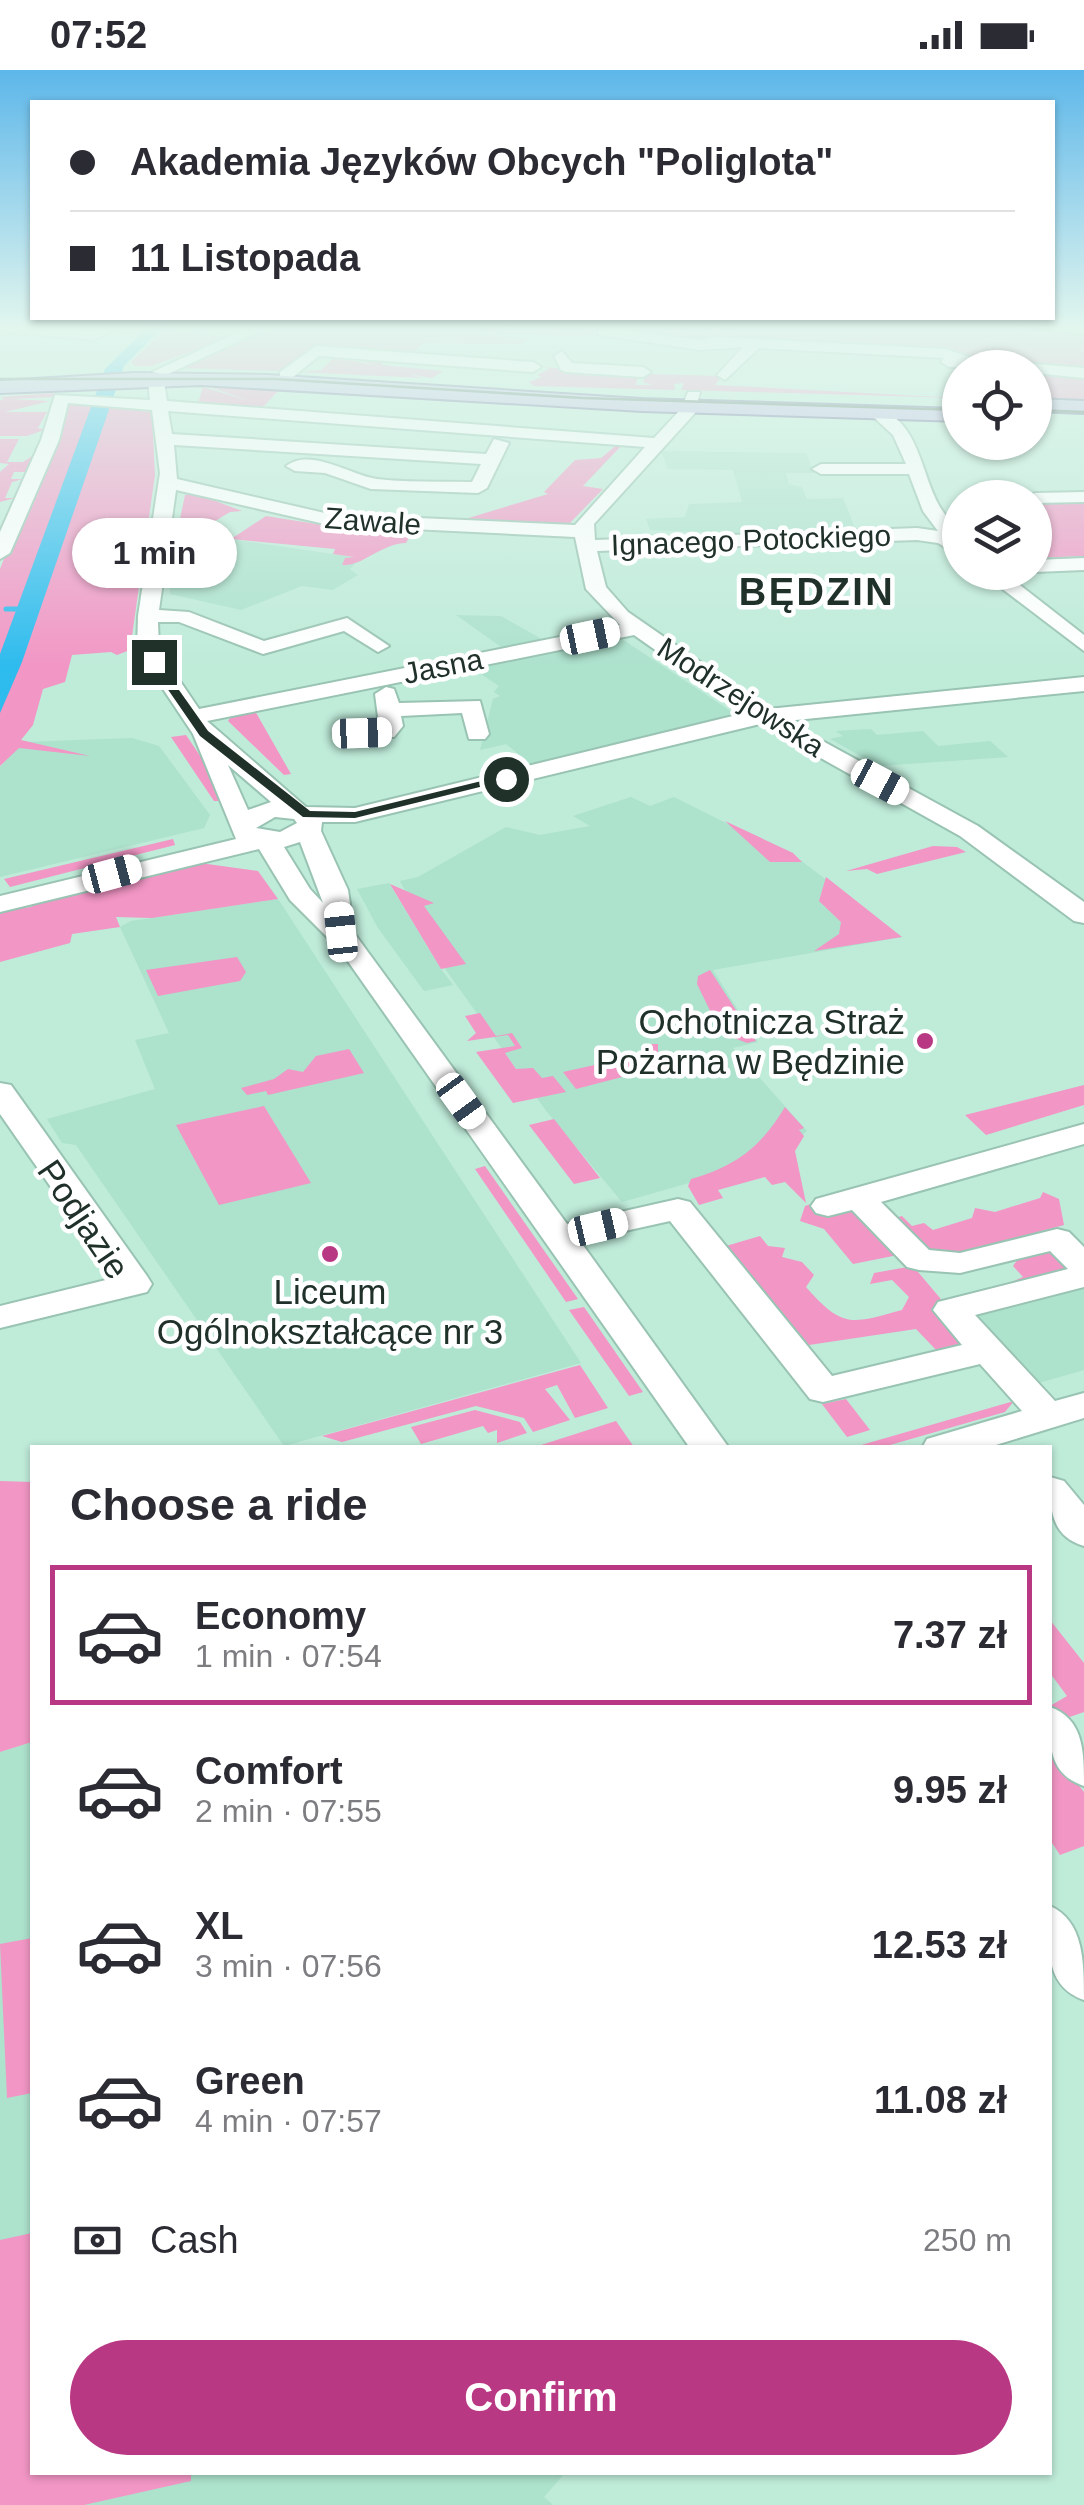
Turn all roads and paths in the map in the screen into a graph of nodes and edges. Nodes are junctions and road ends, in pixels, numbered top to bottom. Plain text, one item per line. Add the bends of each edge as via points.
1 (166, 439) edge
2 (50, 440) edge
3 (179, 440) edge
4 (317, 440) edge
5 (496, 440) edge
6 (618, 440) edge
7 (659, 440) edge
8 (900, 440) edge
9 (656, 443) junction
10 (308, 446) junction
11 (345, 449) junction
12 (490, 459) junction
13 (328, 468) junction
14 (821, 469) dead end
15 (915, 469) junction
16 (281, 476) junction
17 (168, 484) junction
18 (1084, 497) edge
19 (1052, 498) edge
20 (248, 504) junction
21 (940, 522) joint
22 (917, 534) junction
23 (584, 538) junction
24 (942, 538) edge
25 (0, 552) edge
26 (1084, 564) edge
27 (1052, 565) edge
28 (1011, 590) edge
29 (1070, 615) edge
30 (148, 616) junction
31 (636, 628) junction
32 (385, 640) dead end
33 (1082, 648) edge
34 (373, 680) junction
35 (1084, 684) edge
36 (388, 710) junction
37 (762, 716) junction
38 (197, 725) junction
39 (362, 733) dead end
40 (477, 734) dead end
41 (515, 746) dead end
42 (546, 769) junction
43 (304, 819) junction
44 (253, 832) junction
45 (0, 904) edge
46 (1084, 916) edge
47 (341, 932) junction
48 (0, 1092) edge
49 (1084, 1134) edge
50 (558, 1236) junction
51 (1084, 1266) edge
52 (1084, 1276) edge
53 (0, 1317) edge
54 (988, 1350) junction
55 (1066, 1410) edge
56 (1006, 1439) edge
57 (708, 1445) edge
58 (963, 1445) edge
59 (1052, 1930) edge
60 (1084, 1978) edge

1 - 17 street
2 - 25 street
3 - 10 street
4 - 10 street
5 - 12 street
6 - 9 street
7 - 9 street
8 - 15 street
9 - 23 street via 594,510
10 - 11 street
10 - 16 street
11 - 12 street
11 - 13 street
12 - 13 street via 478,488 371,484
13 - 16 street
14 - 15 street
15 - 21 street via 939,501
16 - 20 street
17 - 20 street, Zawale via 200,484
17 - 30 street
18 - 19 street
20 - 23 street, Zawale via 372,524
21 - 22 street
22 - 23 street, Ignacego Potockiego
22 - 24 street
23 - 31 street, Modrzejowska via 597,592
26 - 27 street
28 - 29 street via 1027,604
29 - 33 street
30 - 32 street via 182,616 262,648 347,624
30 - 38 street via 148,650
31 - 34 street, Jasna
31 - 37 street, Modrzejowska
34 - 36 street via 382,686
34 - 38 street, Jasna
35 - 37 street
36 - 39 street via 392,726 386,732
36 - 40 street via 472,706
37 - 42 street
37 - 46 street, Modrzejowska via 969,831
38 - 43 street
38 - 44 street via 230,802
41 - 42 street
42 - 43 street via 355,815
43 - 44 street
43 - 47 street via 334,890
44 - 45 street
44 - 47 street via 299,894
47 - 50 street
48 - 53 street, Podjazie via 135,1284
49 - 51 street via 844,1202 919,1260 960,1263 1057,1239
50 - 54 street via 678,1209 823,1390
50 - 57 street
52 - 54 street via 951,1310
54 - 55 street
55 - 56 street
56 - 58 street
59 - 60 street

